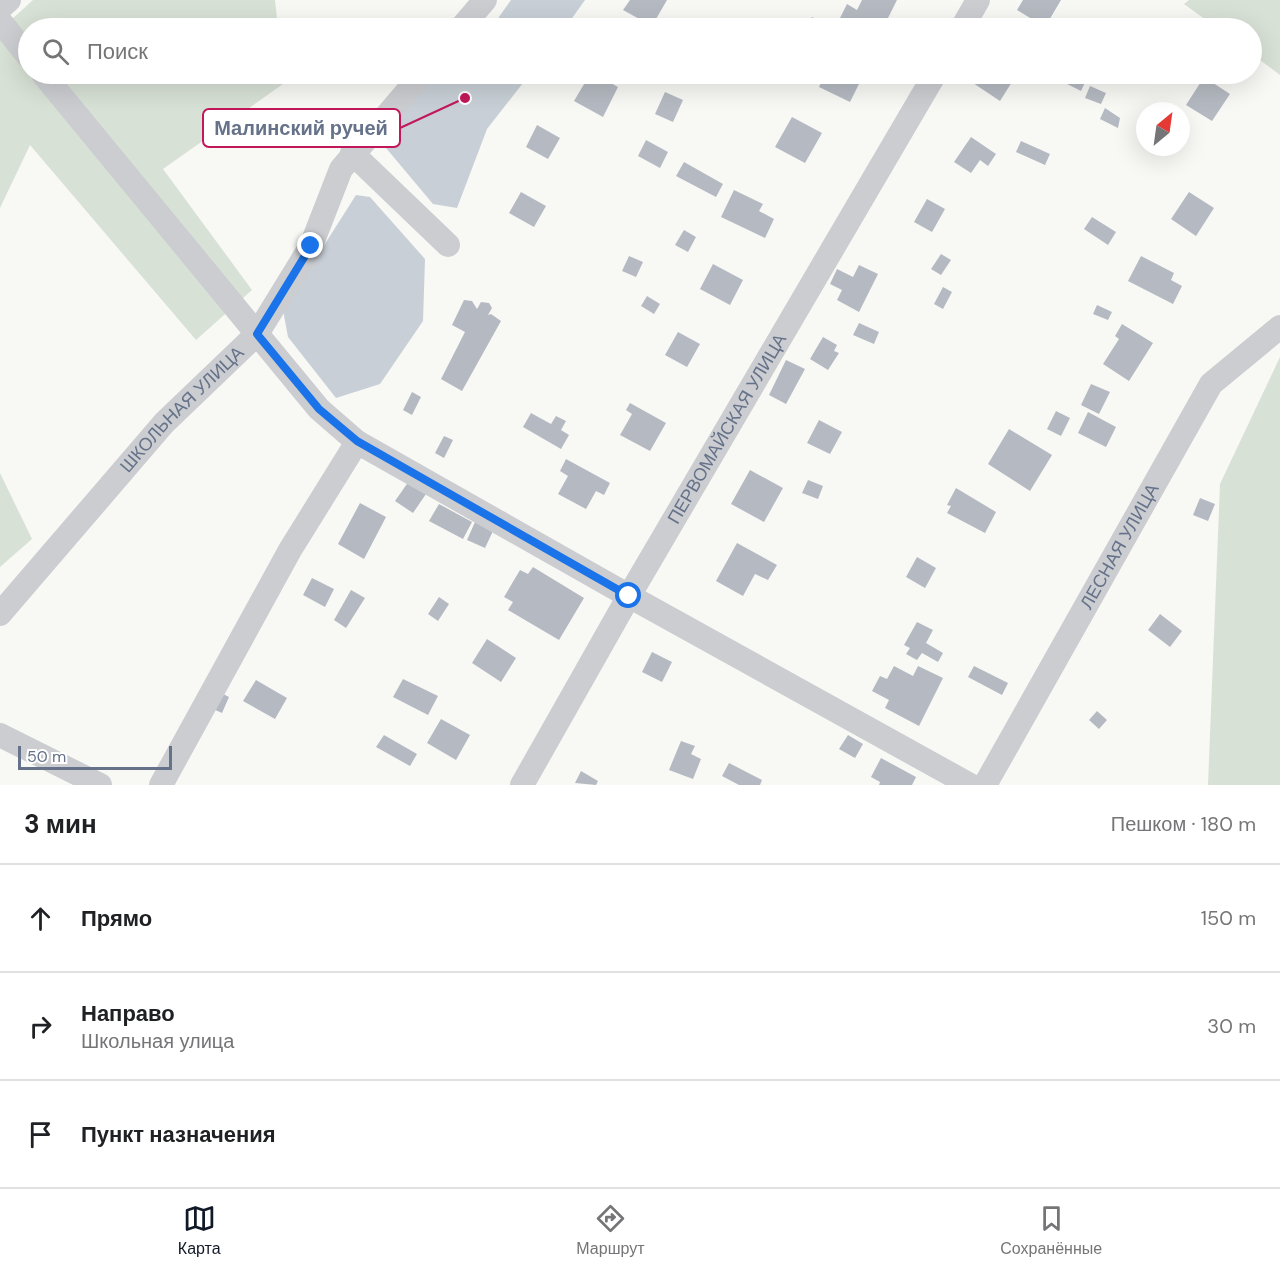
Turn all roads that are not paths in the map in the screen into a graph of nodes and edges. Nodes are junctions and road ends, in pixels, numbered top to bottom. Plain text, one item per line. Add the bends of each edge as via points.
1 (9, 0) edge
2 (485, 0) edge
3 (978, 0) edge
4 (0, 8) edge
5 (470, 18) edge
6 (968, 18) edge
7 (0, 21) edge
8 (18, 44) edge
9 (51, 84) edge
10 (414, 84) edge
11 (929, 84) edge
12 (352, 153) junction
13 (448, 245) dead end
14 (1280, 327) edge
15 (257, 334) junction
16 (357, 441) junction
17 (629, 596) junction
18 (0, 614) edge
19 (0, 735) edge
20 (100, 785) edge
21 (161, 785) edge
22 (522, 785) edge
23 (970, 785) edge
24 (985, 785) edge

1 - 4 street
2 - 5 street
3 - 6 street
7 - 8 street
9 - 15 street
10 - 12 street, ШКОЛЬНАЯ УЛИЦА
11 - 17 street, ПЕРВОМАЙСКАЯ УЛИЦА
12 - 13 street
12 - 15 street, ШКОЛЬНАЯ УЛИЦА via 341,169 311,246
14 - 24 street, ЛЕСНАЯ УЛИЦА via 1210,384
15 - 16 street via 319,409
15 - 18 street, ШКОЛЬНАЯ УЛИЦА via 164,423
16 - 17 street
16 - 21 street via 290,550
17 - 22 street, ПЕРВОМАЙСКАЯ УЛИЦА
17 - 23 street
19 - 20 street

